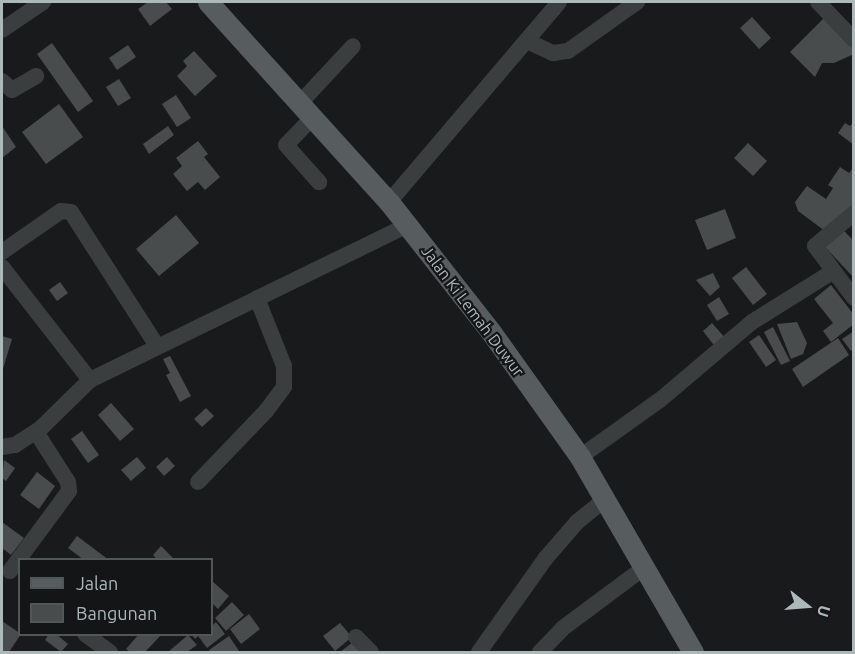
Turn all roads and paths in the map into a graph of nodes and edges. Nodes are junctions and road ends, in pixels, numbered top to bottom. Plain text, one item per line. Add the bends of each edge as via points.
1 (43, 2) edge
2 (208, 2) edge
3 (559, 2) edge
4 (637, 2) edge
5 (818, 2) edge
6 (2, 30) edge
7 (854, 40) edge
8 (527, 41) junction
9 (352, 46) dead end
10 (36, 76) dead end
11 (2, 81) edge
12 (307, 109) junction
13 (319, 182) dead end
14 (389, 202) junction
15 (854, 213) edge
16 (408, 225) junction
17 (2, 252) edge
18 (2, 267) edge
19 (832, 272) junction
20 (257, 298) junction
21 (854, 298) edge
22 (157, 346) junction
23 (90, 380) junction
24 (36, 432) junction
25 (2, 447) edge
26 (580, 457) junction
27 (198, 482) dead end
28 (605, 499) junction
29 (20, 558) edge
30 (645, 567) junction
31 (87, 636) edge
32 (356, 637) dead end
33 (110, 652) edge
34 (371, 652) edge
35 (479, 652) edge
36 (540, 652) edge
37 (693, 652) edge

1 - 6 street
2 - 12 main road, Jalan Ki Lemah Duwur
3 - 8 street
4 - 8 street via 568,51 553,53
5 - 7 street
8 - 14 street
9 - 12 street
10 - 11 street via 12,90
12 - 13 street via 286,146
12 - 14 main road, Jalan Ki Lemah Duwur
14 - 16 main road, Jalan Ki Lemah Duwur
15 - 19 street via 815,246
16 - 20 street
16 - 26 main road, Jalan Ki Lemah Duwur
17 - 22 street via 61,211 70,212
18 - 23 street
19 - 21 street
19 - 26 street via 752,322 660,400
20 - 22 street
20 - 27 street via 284,366 284,387
22 - 23 street
23 - 24 street
24 - 25 street via 15,446
24 - 29 street via 68,482 69,491
26 - 28 main road, Jalan Ki Lemah Duwur
28 - 30 main road, Jalan Ki Lemah Duwur
28 - 35 street via 577,522 545,559
30 - 36 street via 563,628
30 - 37 main road, Jalan Ki Lemah Duwur
31 - 33 street
32 - 34 street

